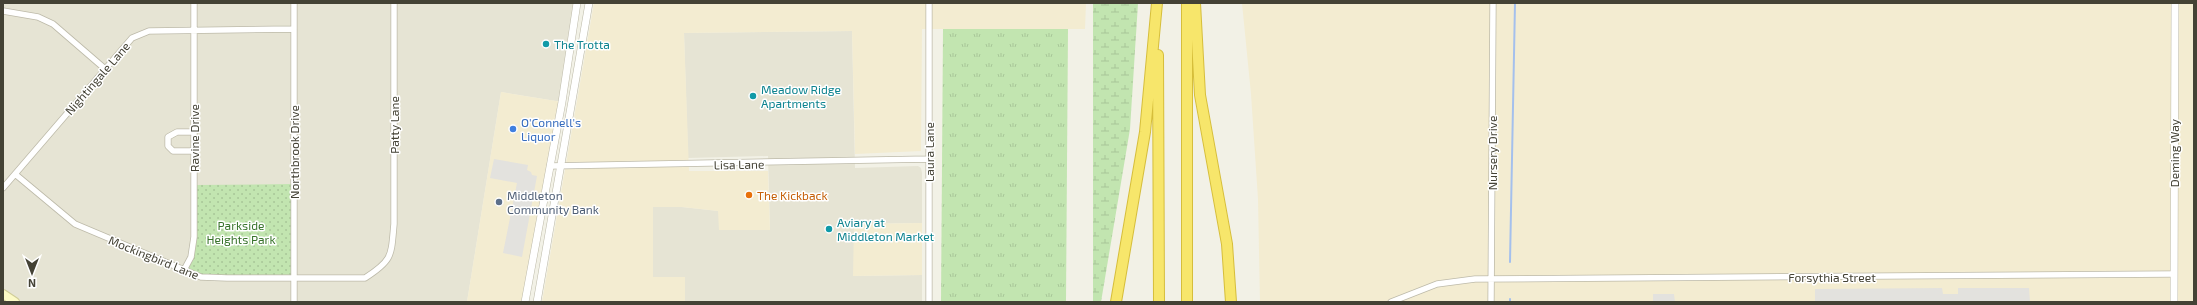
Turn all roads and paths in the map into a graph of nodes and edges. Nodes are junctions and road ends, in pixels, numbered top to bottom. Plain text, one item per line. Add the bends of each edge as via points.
1 (194, 3) edge
2 (294, 3) edge
3 (394, 3) edge
4 (577, 3) edge
5 (589, 3) edge
6 (929, 3) edge
7 (1157, 3) edge
8 (1187, 3) edge
9 (1195, 3) edge
10 (1493, 3) edge
11 (2175, 3) edge
12 (3, 11) edge
13 (294, 29) junction
14 (194, 30) junction
15 (104, 68) junction
16 (194, 132) junction
17 (194, 151) junction
18 (929, 159) junction
19 (550, 166) junction
20 (561, 168) junction
21 (15, 174) junction
22 (3, 188) edge
23 (392, 246) joint
24 (184, 270) junction
25 (2174, 274) junction
26 (294, 278) junction
27 (1491, 279) junction
28 (3, 294) edge
29 (15, 302) edge
30 (294, 302) edge
31 (525, 302) edge
32 (537, 302) edge
33 (929, 302) edge
34 (1116, 302) edge
35 (1159, 302) edge
36 (1187, 302) edge
37 (1231, 302) edge
38 (1391, 302) edge
39 (1491, 302) edge
40 (2174, 302) edge

1 - 14 street, Ravine Drive
2 - 13 street, Northbrook Drive
3 - 23 street, Patty Lane
4 - 19 street
5 - 20 street
6 - 18 street, Laura Lane
7 - 34 highway via 1144,132
7 - 35 highway
8 - 36 highway
9 - 37 highway via 1200,95 1227,244
10 - 27 street, Nursery Drive
11 - 25 street, Deming Way
12 - 15 street via 38,17 53,24
13 - 14 street, Nightingale Lane
13 - 26 street, Northbrook Drive
14 - 15 street, Nightingale Lane via 149,31 140,34 132,38
14 - 16 street, Ravine Drive
15 - 21 street, Nightingale Lane
16 - 17 street, Ravine Drive
16 - 17 street via 172,134 168,137 173,151
17 - 24 street, Ravine Drive via 194,237 191,257
18 - 20 street, Lisa Lane
18 - 33 street, Laura Lane
19 - 20 street, Lisa Lane
19 - 31 street
20 - 32 street
21 - 22 street, Nightingale Lane
21 - 24 street, Mockingbird Lane via 75,224
23 - 26 street, Mockingbird Lane via 386,263 364,278
24 - 26 street, Mockingbird Lane via 204,278
25 - 27 street, Forsythia Street
25 - 40 street, Deming Way
26 - 30 street, Northbrook Drive
27 - 38 street, Forsythia Street via 1437,284
27 - 39 street, Nursery Drive
28 - 29 main road

